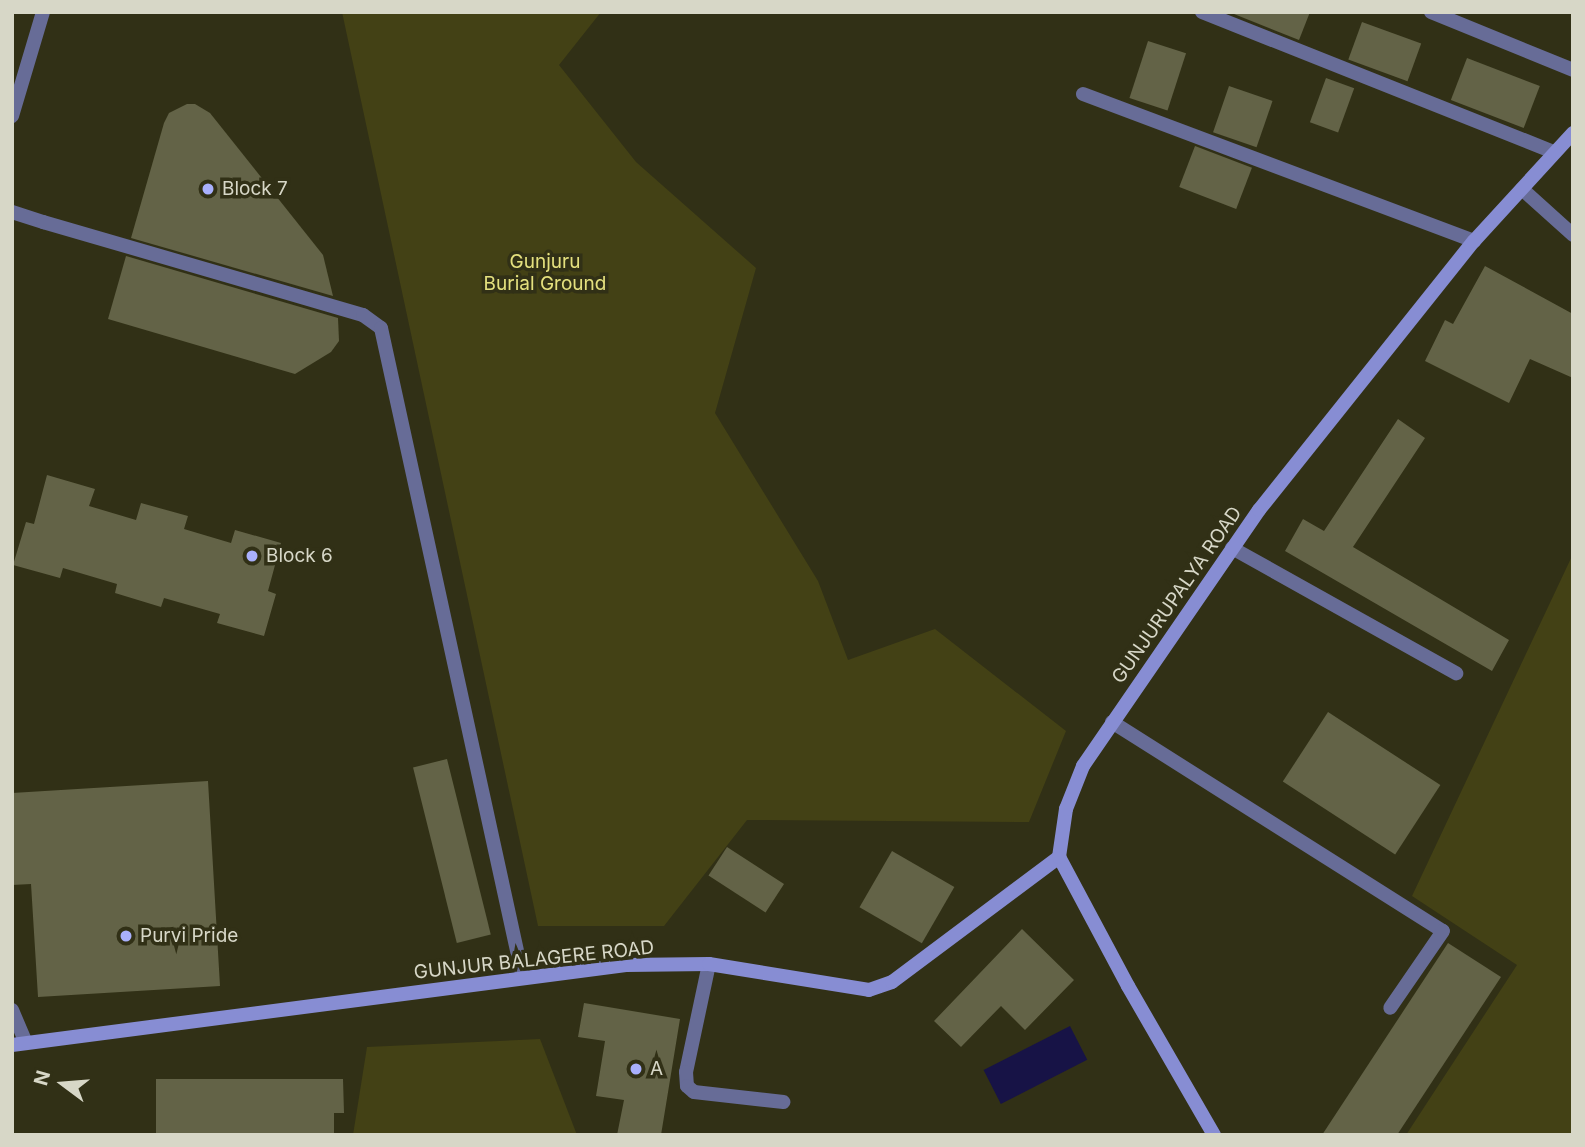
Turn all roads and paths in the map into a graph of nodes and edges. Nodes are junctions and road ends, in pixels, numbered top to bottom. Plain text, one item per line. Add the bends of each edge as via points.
1 (43, 12) edge
2 (1202, 12) edge
3 (1431, 12) edge
4 (1573, 70) edge
5 (1083, 94) dead end
6 (12, 116) edge
7 (1573, 133) edge
8 (1554, 152) junction
9 (1522, 189) junction
10 (12, 212) edge
11 (1573, 235) edge
12 (1474, 241) junction
13 (1232, 548) junction
14 (1456, 673) dead end
15 (1112, 722) junction
16 (1059, 857) junction
17 (709, 964) junction
18 (523, 978) junction
19 (1391, 1008) dead end
20 (12, 1010) edge
21 (19, 1043) edge
22 (783, 1102) dead end
23 (1214, 1135) edge

1 - 6 street
2 - 8 street
3 - 4 street
5 - 12 street
7 - 8 street, GUNJURUPALYA ROAD
8 - 9 street, GUNJURUPALYA ROAD
9 - 11 street
9 - 12 street, GUNJURUPALYA ROAD
10 - 18 street via 363,315 381,328
12 - 13 street, GUNJURUPALYA ROAD
13 - 14 street
13 - 15 street, GUNJURUPALYA ROAD
15 - 16 street, GUNJURUPALYA ROAD via 1083,766 1066,809
15 - 19 street via 1443,931
16 - 17 street, GUNJUR BALAGERE ROAD via 892,982 869,990
16 - 23 street
17 - 18 street, GUNJUR BALAGERE ROAD via 626,965
17 - 22 street via 687,1086 694,1092
18 - 21 street, GUNJUR BALAGERE ROAD
20 - 21 street

